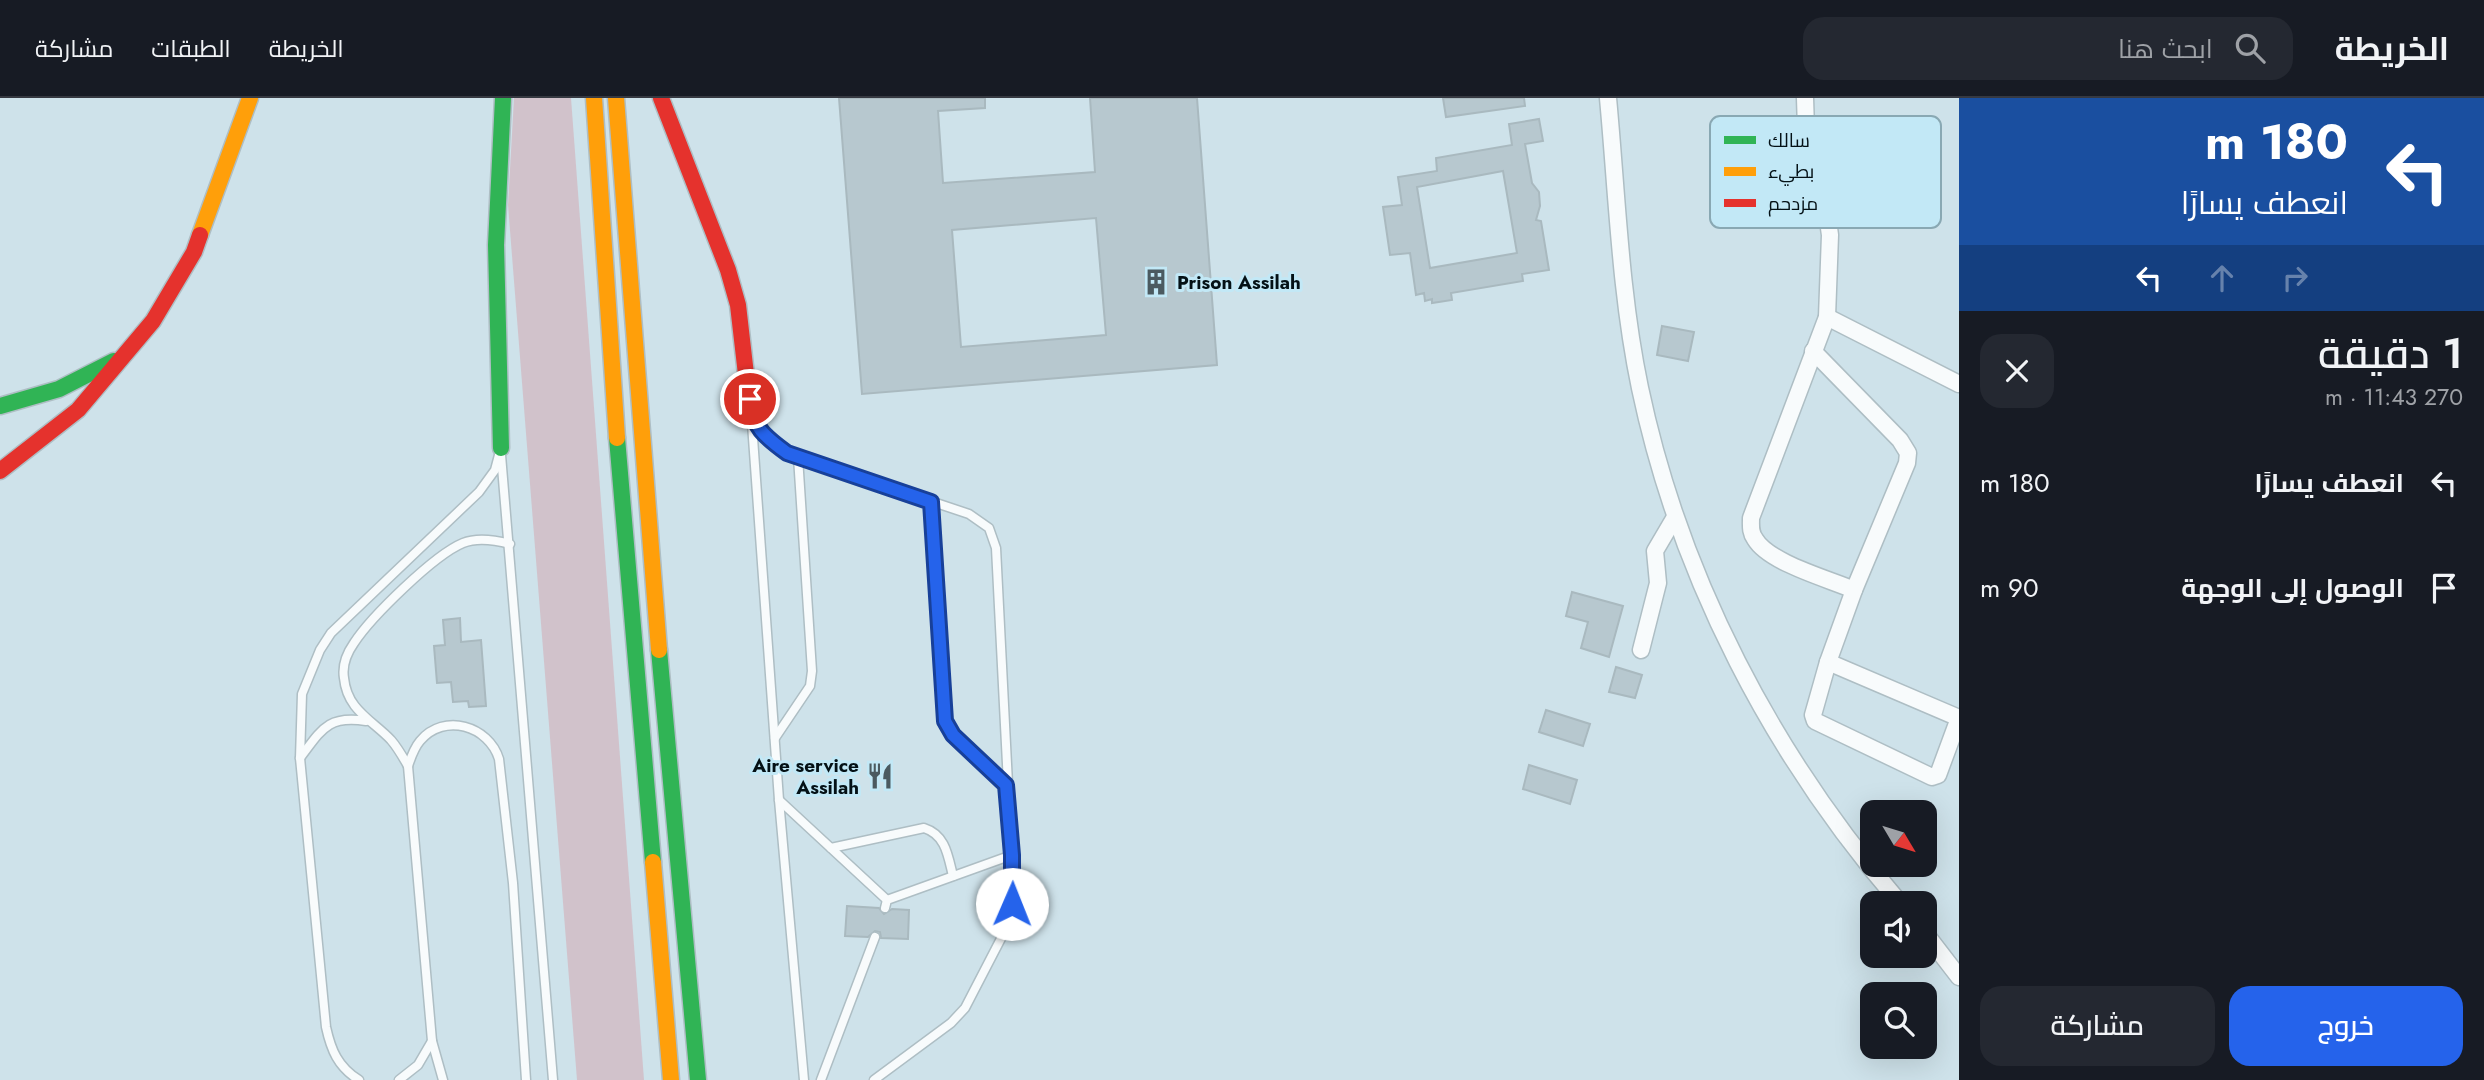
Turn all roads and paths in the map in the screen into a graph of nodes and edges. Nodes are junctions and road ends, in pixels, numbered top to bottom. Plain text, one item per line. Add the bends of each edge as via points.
1 (250, 98) edge
2 (503, 98) edge
3 (594, 98) edge
4 (615, 98) edge
5 (662, 98) edge
6 (1608, 98) edge
7 (1805, 98) edge
8 (1806, 116) edge
9 (1828, 228) edge
10 (1827, 317) junction
11 (1813, 351) junction
12 (128, 352) junction
13 (1959, 384) edge
14 (0, 407) edge
15 (751, 418) junction
16 (501, 448) junction
17 (798, 457) junction
18 (0, 471) edge
19 (931, 502) junction
20 (1675, 517) junction
21 (510, 544) junction
22 (1854, 590) junction
23 (1642, 650) dead end
24 (1828, 662) junction
25 (1959, 718) edge
26 (366, 721) junction
27 (775, 738) junction
28 (300, 758) junction
29 (408, 766) junction
30 (1006, 785) junction
31 (779, 800) junction
32 (831, 848) junction
33 (1012, 855) junction
34 (953, 876) junction
35 (1890, 891) edge
36 (875, 937) dead end
37 (1937, 949) edge
38 (1959, 977) edge
39 (432, 1041) junction
40 (359, 1080) edge
41 (399, 1080) edge
42 (443, 1080) edge
43 (526, 1080) edge
44 (553, 1080) edge
45 (671, 1080) edge
46 (698, 1080) edge
47 (804, 1080) edge
48 (821, 1080) edge
49 (874, 1080) edge

1 - 12 main road via 194,252 153,321
2 - 16 main road via 496,245
3 - 45 main road via 618,455
4 - 46 main road
5 - 15 main road via 738,305
6 - 20 street via 1627,306 1647,419
7 - 8 street
9 - 10 street
10 - 11 street
10 - 13 street
11 - 22 street via 1908,453
11 - 22 street via 1750,528 1762,548
12 - 14 main road via 79,382
12 - 18 main road via 78,410
15 - 17 lane via 769,441
15 - 27 lane
16 - 21 lane
16 - 28 lane via 495,470 479,492 342,622 320,650 302,694
17 - 19 lane
17 - 27 lane via 812,671 810,686
19 - 30 lane via 945,721 953,735
19 - 30 lane via 969,514 994,534
20 - 23 street via 1655,551 1658,583
20 - 35 street via 1728,645 1790,757
21 - 26 lane via 481,540 451,548 359,636 344,664 344,679 352,704
21 - 44 lane
22 - 24 street
24 - 25 street
24 - 25 street via 1815,721 1932,777 1938,775
26 - 28 lane via 344,718 334,722
26 - 29 lane via 391,740
27 - 31 lane
28 - 40 lane via 326,1027 337,1060
29 - 39 lane
29 - 43 lane via 421,740 439,727 471,728 495,746 513,883
30 - 33 lane
31 - 32 lane
31 - 47 lane
32 - 34 lane via 886,904
32 - 34 lane via 925,828 935,831 944,842
33 - 34 lane
33 - 49 lane via 1007,925 965,1008
36 - 48 lane
37 - 38 street
39 - 41 lane via 418,1065
39 - 42 lane

